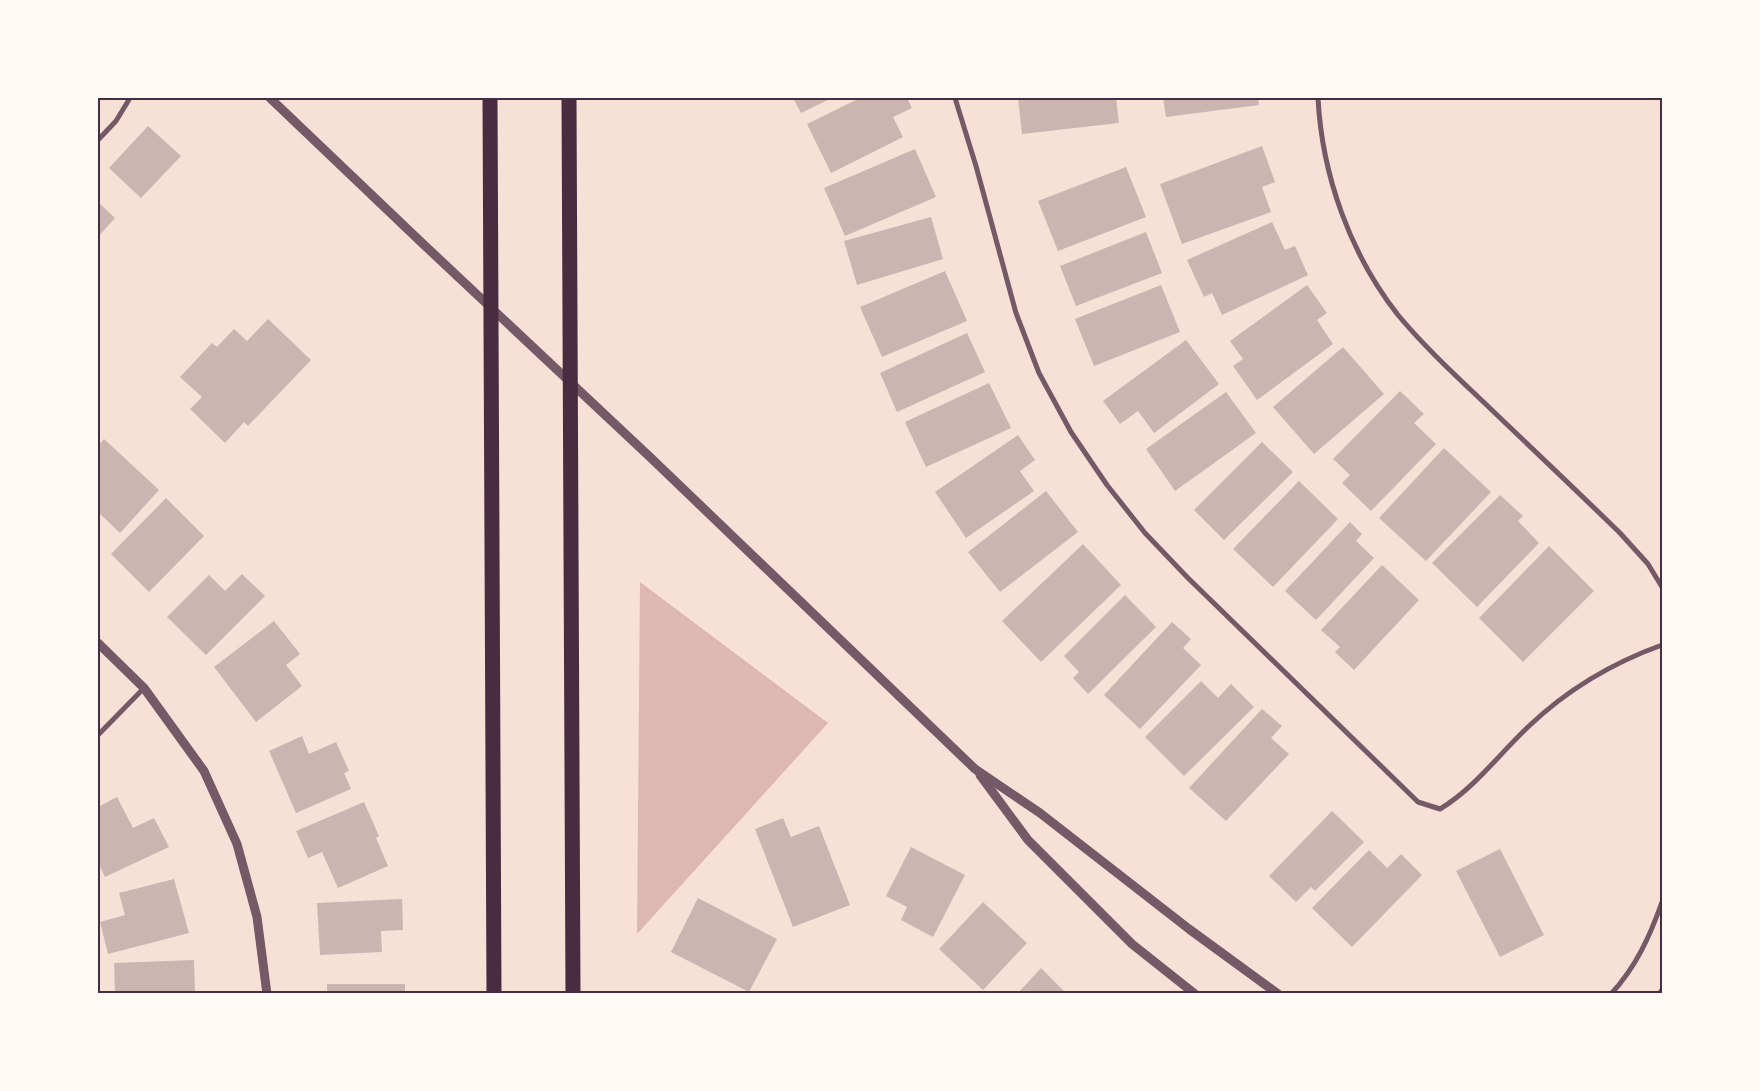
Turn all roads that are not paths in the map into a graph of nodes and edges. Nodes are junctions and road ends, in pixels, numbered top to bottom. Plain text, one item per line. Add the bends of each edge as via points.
1 (130, 98) edge
2 (270, 98) edge
3 (490, 98) edge
4 (568, 98) edge
5 (954, 98) edge
6 (1318, 98) edge
7 (98, 140) edge
8 (1662, 587) edge
9 (98, 643) edge
10 (1662, 645) edge
11 (144, 688) junction
12 (98, 735) edge
13 (976, 769) junction
14 (1662, 902) edge
15 (1662, 990) edge
16 (267, 994) edge
17 (494, 994) edge
18 (573, 994) edge
19 (1196, 994) edge
20 (1278, 994) edge
21 (1611, 994) edge
22 (1659, 994) edge

1 - 7 street via 116,121
2 - 13 street
3 - 17 highway
4 - 18 highway
5 - 10 street via 1016,313 1039,373 1071,432 1145,534 1418,802 1440,809 1456,799 1556,702 1620,662
6 - 8 street via 1328,169 1339,205 1375,281 1398,314 1432,353 1620,533 1648,564
9 - 11 street
11 - 12 street
11 - 16 street via 204,771 237,844 257,917
13 - 19 street via 1028,840 1132,944
13 - 20 street via 1040,813
14 - 21 street via 1647,942
15 - 22 street

